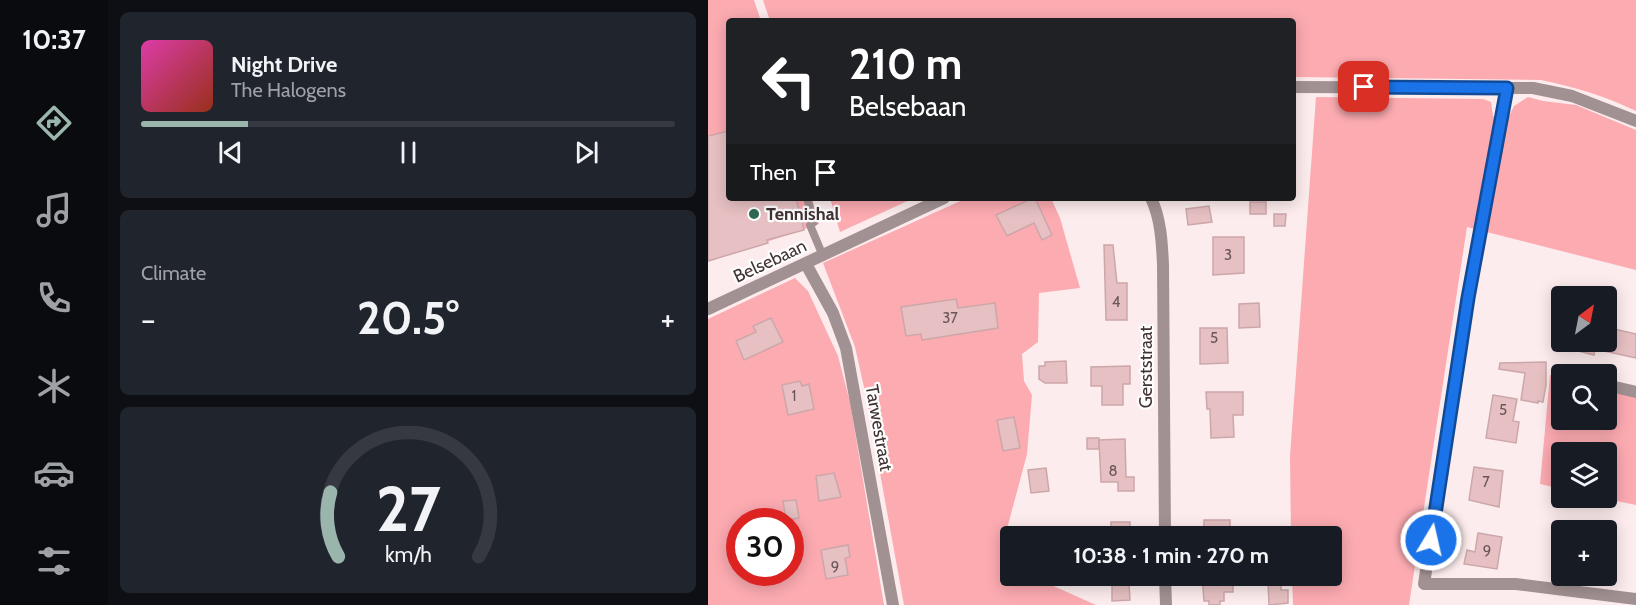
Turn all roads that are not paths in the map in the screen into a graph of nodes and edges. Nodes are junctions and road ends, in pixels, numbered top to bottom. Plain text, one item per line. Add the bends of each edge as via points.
1 (1296, 87) edge
2 (1507, 88) junction
3 (1636, 121) edge
4 (808, 201) edge
5 (939, 201) edge
6 (1153, 201) edge
7 (823, 256) junction
8 (806, 264) junction
9 (708, 309) edge
10 (1617, 388) edge
11 (1636, 392) edge
12 (1165, 526) edge
13 (1165, 586) edge
14 (1636, 599) edge
15 (893, 605) edge
16 (1166, 605) edge

1 - 2 street
2 - 3 street via 1533,88 1572,96
2 - 14 street via 1468,298 1424,584 1516,584
4 - 7 lane via 814,222 810,225
5 - 7 street, Belsebaan
6 - 12 street, Gerststraat via 1163,265
7 - 8 street, Belsebaan
8 - 9 street, Belsebaan
8 - 15 street, Tarwestraat via 833,313 846,348
10 - 11 street
13 - 16 street

